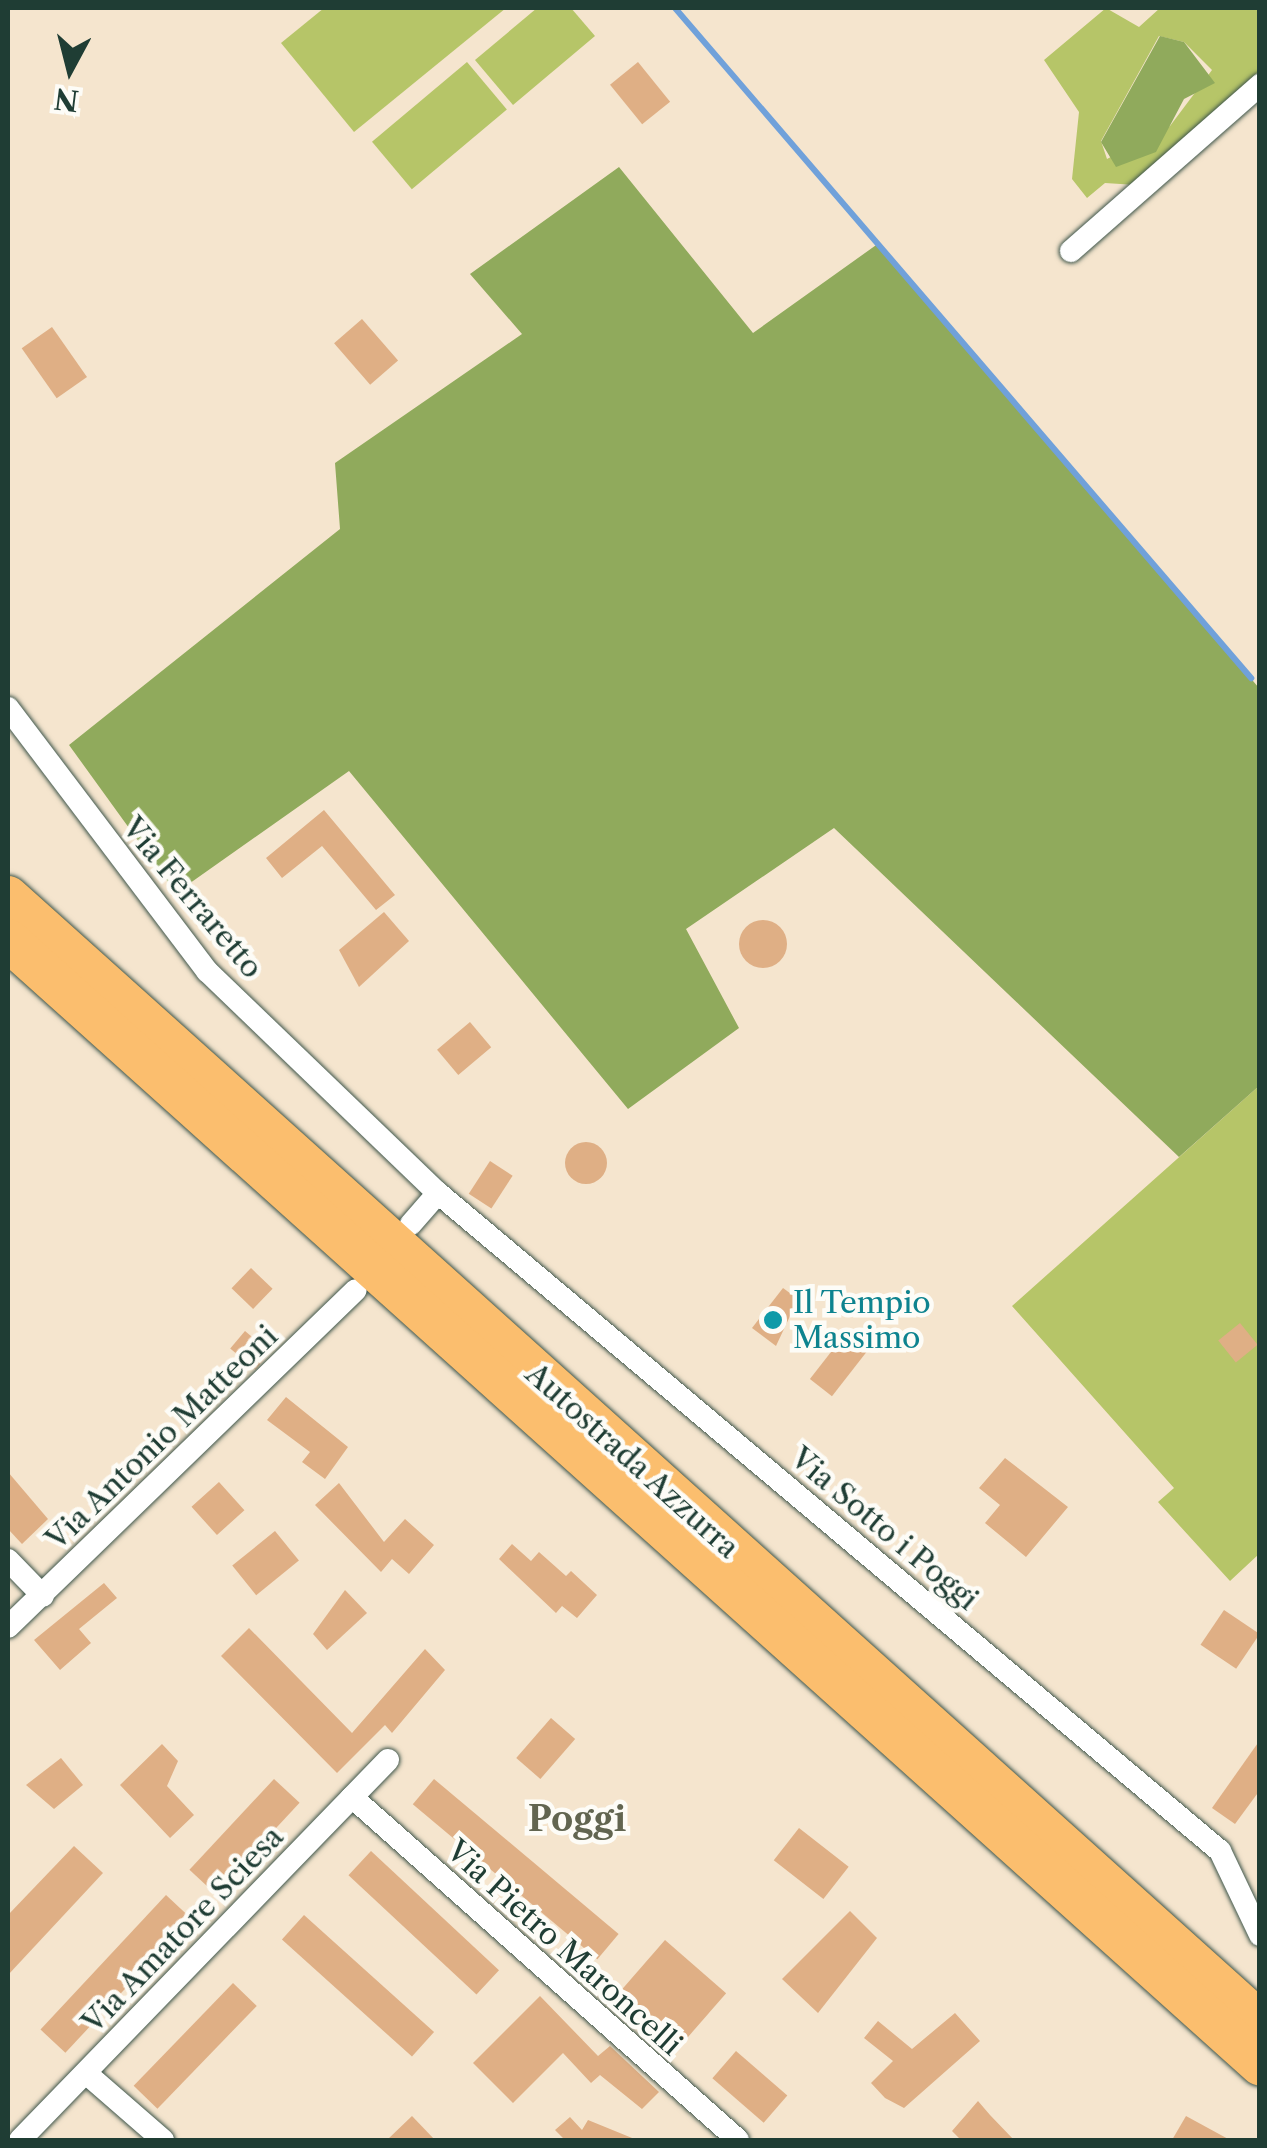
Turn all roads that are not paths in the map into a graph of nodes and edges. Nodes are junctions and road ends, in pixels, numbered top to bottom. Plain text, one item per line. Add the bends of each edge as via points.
1 (1260, 85) edge
2 (1070, 251) dead end
3 (8, 708) edge
4 (8, 897) edge
5 (8, 940) edge
6 (438, 1193) junction
7 (411, 1224) dead end
8 (356, 1290) dead end
9 (8, 1560) edge
10 (42, 1596) junction
11 (8, 1626) edge
12 (388, 1760) dead end
13 (352, 1797) junction
14 (1260, 1935) edge
15 (1168, 1962) junction
16 (1260, 2022) edge
17 (1260, 2064) edge
18 (87, 2074) junction
19 (20, 2140) edge
20 (162, 2140) edge
21 (738, 2140) edge

1 - 2 street
3 - 6 street, Via Ferraretto via 208,971
4 - 15 highway, Autostrada Azzurra
5 - 15 highway, Autostrada Azzurra
6 - 7 street
6 - 14 street, Via Sotto i Poggi via 1220,1851
8 - 10 street, Via Antonio Matteoni
9 - 10 street
10 - 11 street, Via Antonio Matteoni
12 - 13 street, Via Amatore Sciesa
13 - 18 street, Via Amatore Sciesa
13 - 21 street, Via Pietro Maroncelli
15 - 16 highway, Autostrada Azzurra
15 - 17 highway, Autostrada Azzurra
18 - 19 street, Via Amatore Sciesa
18 - 20 street

